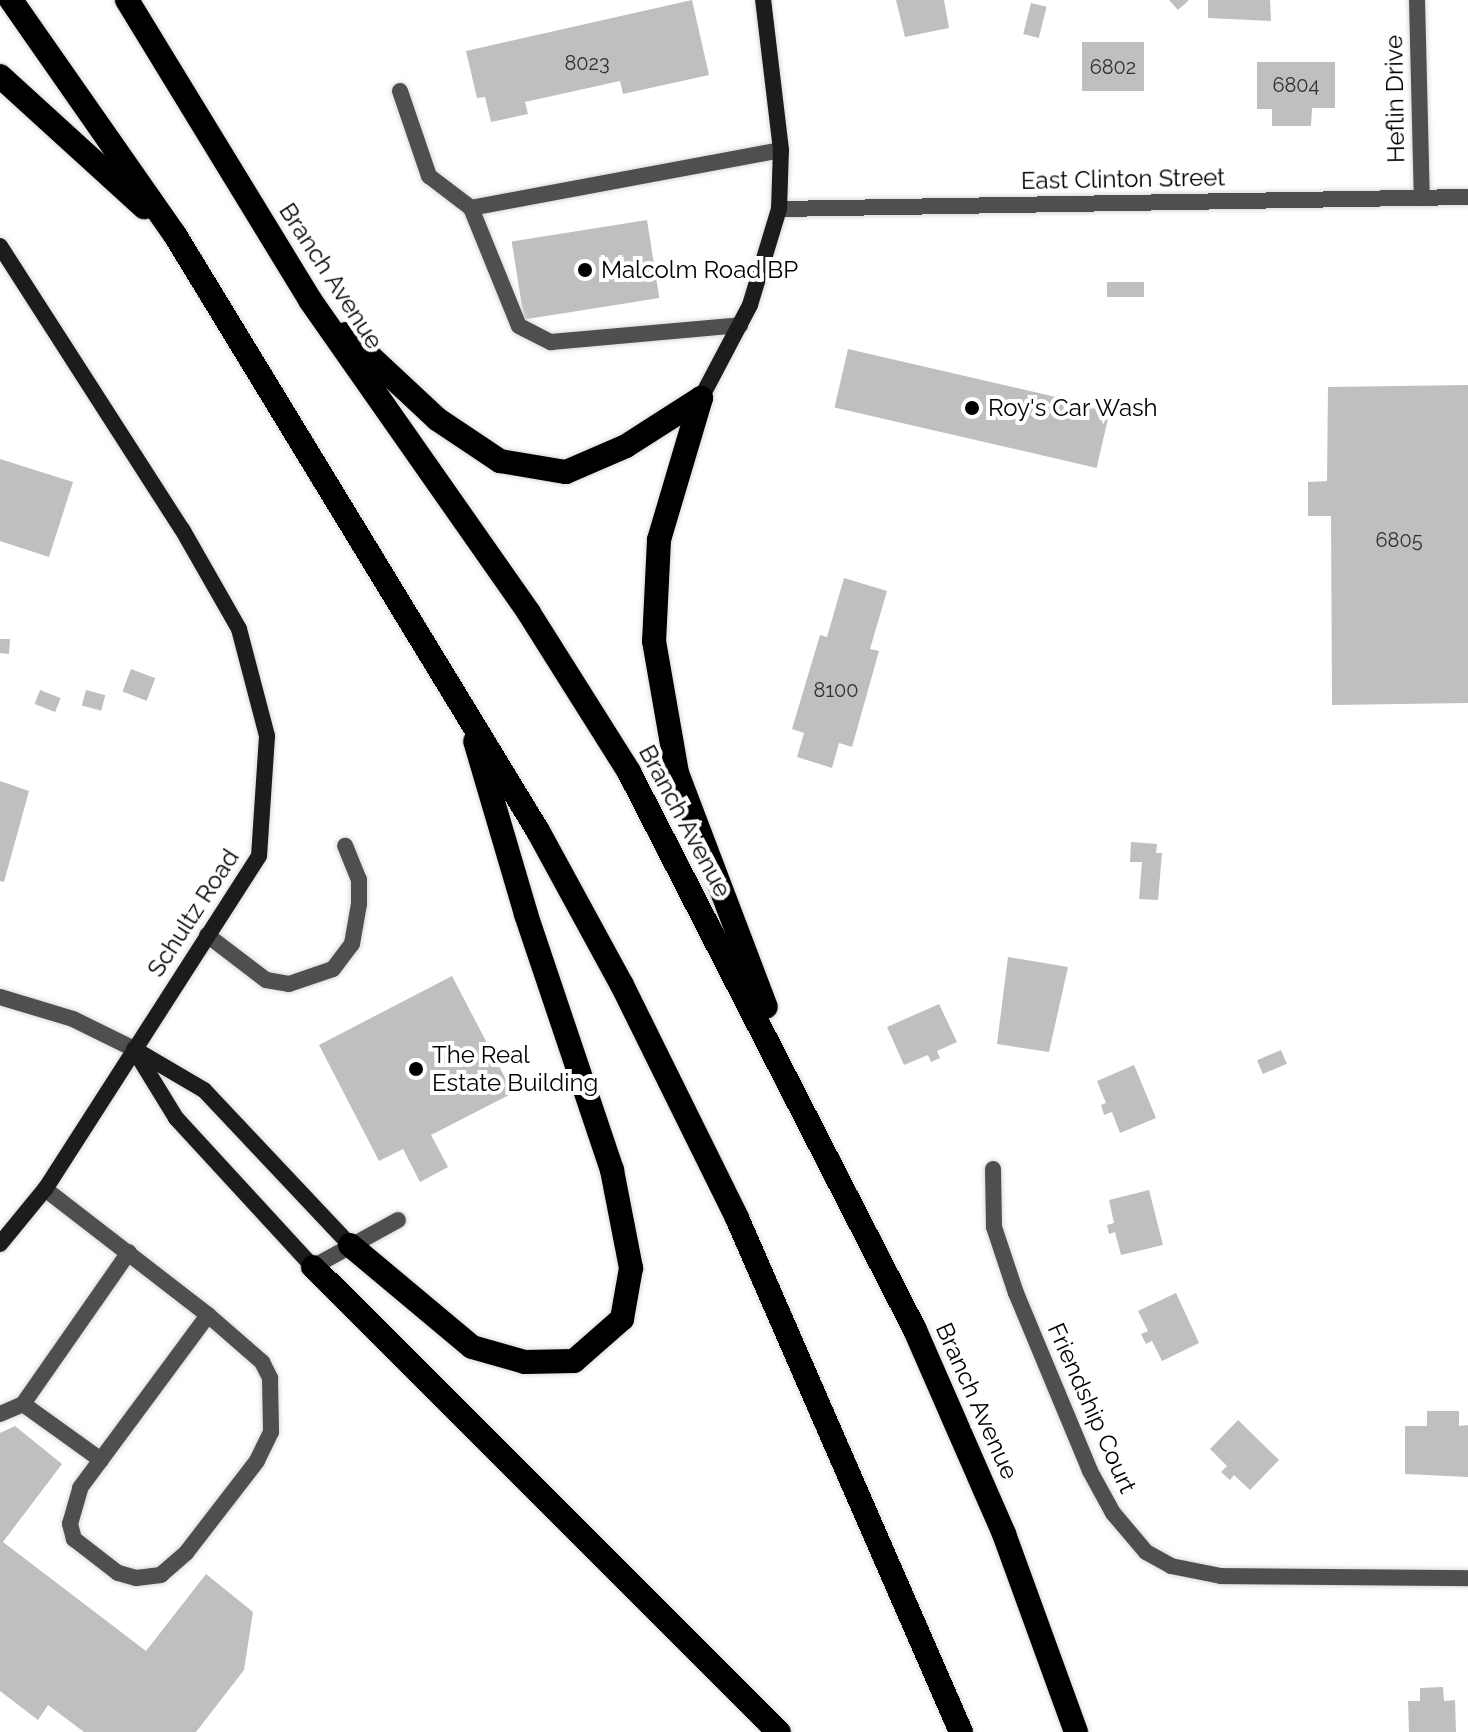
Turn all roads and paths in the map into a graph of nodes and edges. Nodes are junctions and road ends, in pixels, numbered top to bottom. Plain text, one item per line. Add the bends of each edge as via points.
1 (11, 0) edge
2 (127, 0) edge
3 (763, 0) edge
4 (1417, 0) edge
5 (0, 76) edge
6 (400, 91) dead end
7 (781, 150) junction
8 (1468, 197) edge
9 (1422, 198) junction
10 (471, 208) junction
11 (779, 209) junction
12 (175, 235) junction
13 (0, 246) edge
14 (310, 300) junction
15 (740, 325) junction
16 (701, 398) junction
17 (464, 704) junction
18 (345, 846) dead end
19 (207, 935) junction
20 (0, 997) edge
21 (134, 1049) junction
22 (819, 1146) junction
23 (993, 1169) dead end
24 (45, 1189) junction
25 (398, 1220) dead end
26 (0, 1244) edge
27 (350, 1245) junction
28 (129, 1252) junction
29 (313, 1267) junction
30 (208, 1315) junction
31 (23, 1404) junction
32 (0, 1414) edge
33 (101, 1460) junction
34 (1468, 1578) edge
35 (779, 1732) edge
36 (961, 1732) edge
37 (1076, 1732) edge

1 - 12 highway
2 - 14 highway, Branch Avenue
3 - 7 street
4 - 9 street, Heflin Drive
5 - 12 highway
6 - 10 street via 429,176
7 - 10 street
7 - 11 street
8 - 9 street, East Clinton Street
9 - 11 street, East Clinton Street
10 - 15 street via 519,326 551,342
11 - 15 street
12 - 17 highway
13 - 19 street, Schultz Road via 182,529 239,629 267,736 259,856
14 - 16 highway via 437,419 500,461 566,472 626,446
14 - 22 highway, Branch Avenue via 529,613 629,772 776,1052
15 - 16 street
16 - 22 highway via 659,540 654,641 677,773
17 - 27 highway via 526,914 612,1170 631,1268 622,1319 574,1361 525,1362 472,1347
17 - 36 highway via 622,985 737,1218
18 - 19 street via 359,880 359,904 352,944 333,969 289,984 266,980
19 - 21 street, Schultz Road
20 - 21 street via 73,1019
21 - 24 street, Schultz Road
21 - 27 street via 204,1090
21 - 29 street via 176,1118
22 - 37 highway, Branch Avenue via 915,1330 973,1461
23 - 34 street, Friendship Court via 994,1227 1090,1471 1133,1538 1158,1560 1185,1570 1247,1578
24 - 26 street, Schultz Road
24 - 28 street
25 - 27 street
27 - 29 street
28 - 30 street
28 - 31 street
29 - 35 highway
30 - 33 street
30 - 33 street via 262,1362 270,1378 271,1432 257,1461 222,1507 161,1575 136,1578 118,1573 74,1539 70,1524 80,1488
31 - 32 street
31 - 33 street

